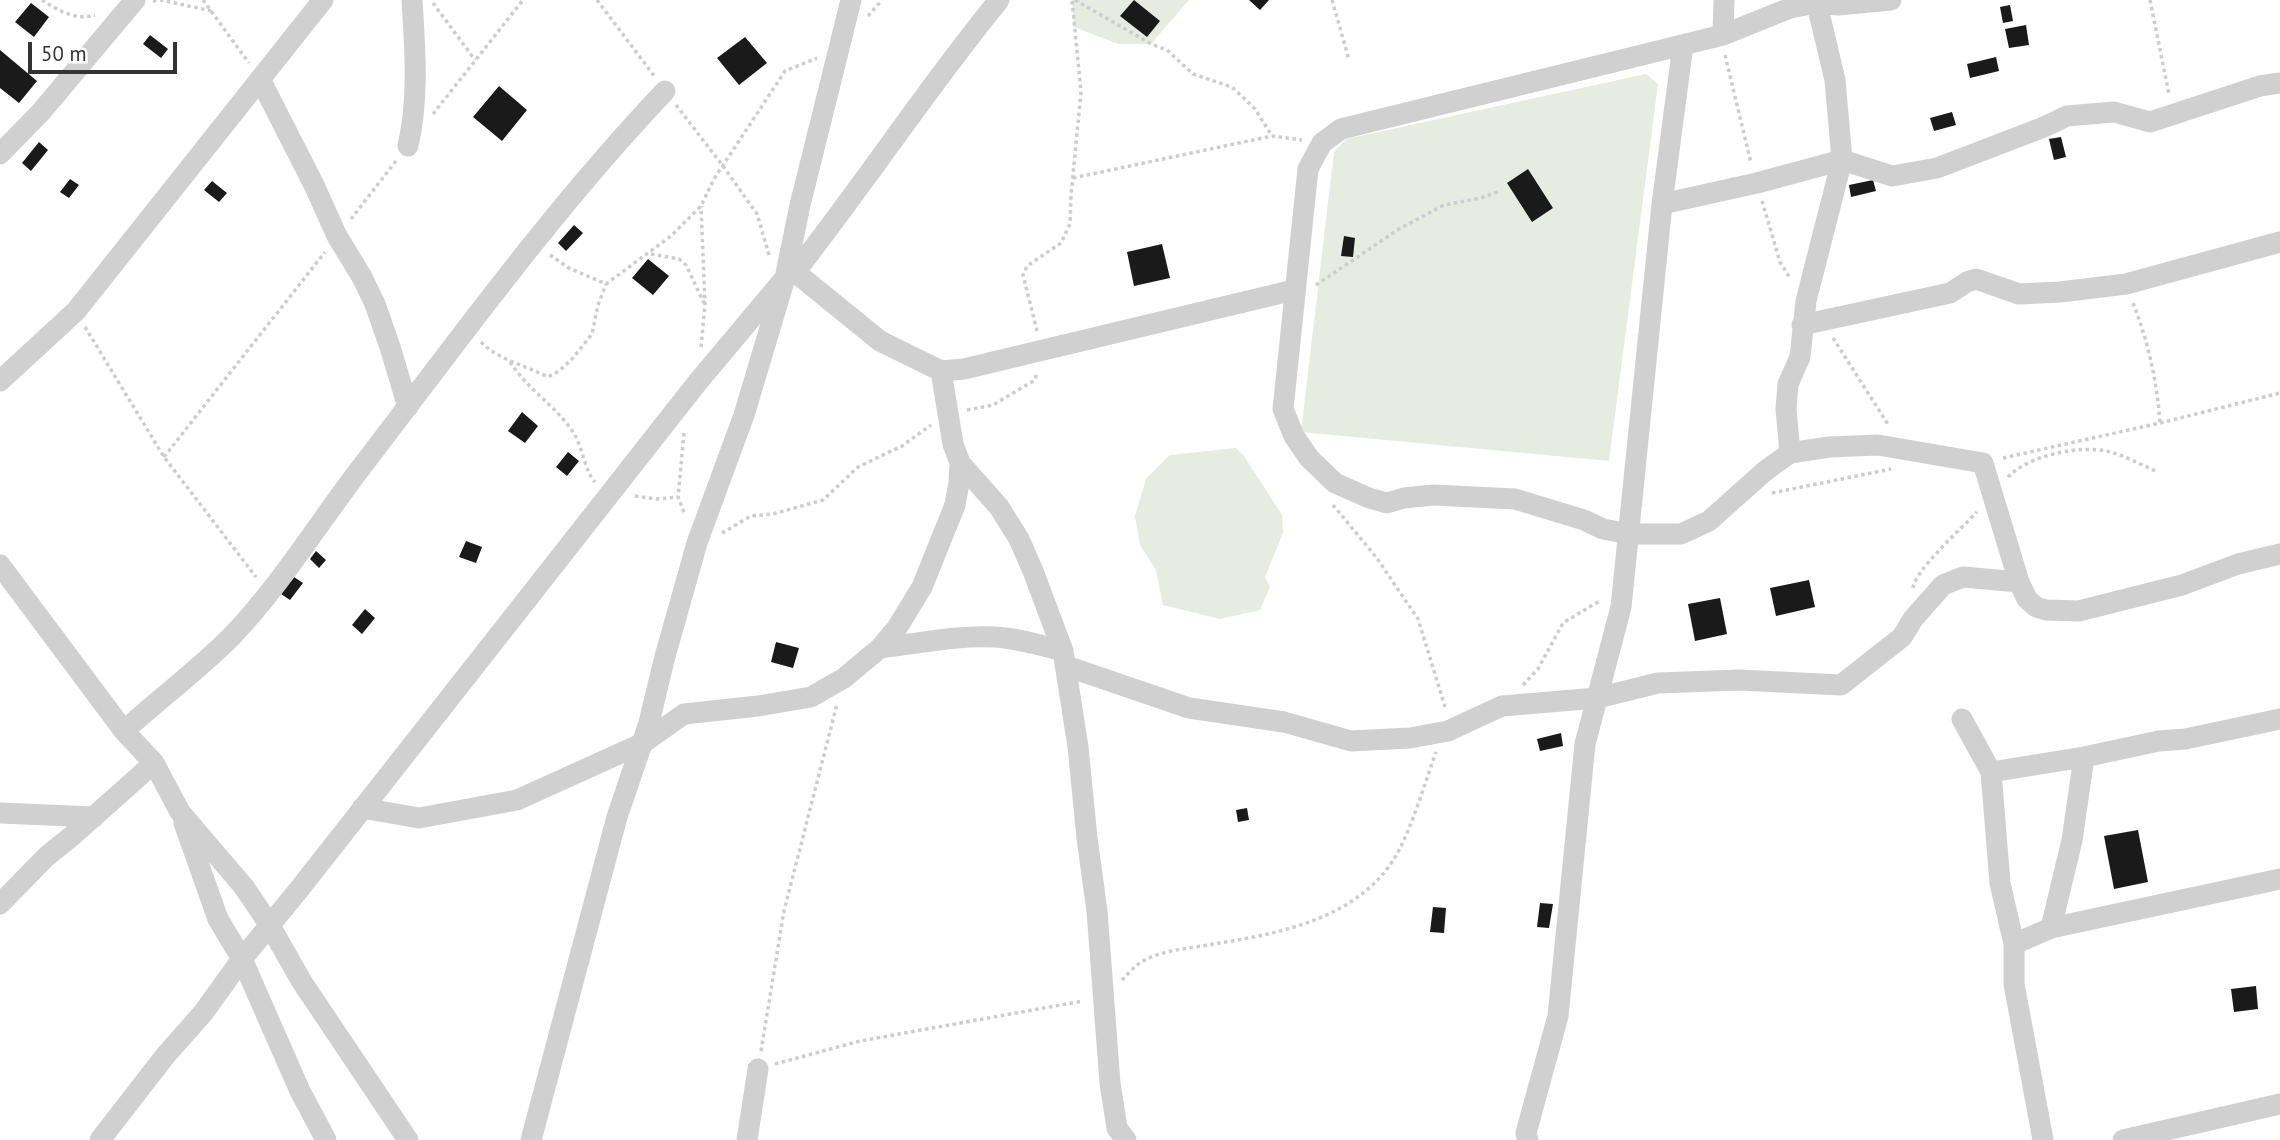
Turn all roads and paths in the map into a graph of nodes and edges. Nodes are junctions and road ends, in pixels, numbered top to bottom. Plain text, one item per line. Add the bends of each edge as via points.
1 (135, 0) edge
2 (203, 0) edge
3 (323, 0) edge
4 (412, 0) edge
5 (431, 0) edge
6 (597, 0) edge
7 (832, 0) edge
8 (999, 0) edge
9 (1073, 0) edge
10 (1332, 0) edge
11 (1724, 0) edge
12 (1891, 0) edge
13 (2150, 0) edge
14 (1816, 1) edge
15 (850, 10) edge
16 (1723, 35) junction
17 (1683, 44) junction
18 (841, 47) junction
19 (475, 60) dead end
20 (1349, 60) dead end
21 (260, 79) junction
22 (2280, 83) edge
23 (665, 91) junction
24 (2174, 116) junction
25 (1272, 136) junction
26 (1322, 143) junction
27 (408, 146) dead end
28 (0, 154) edge
29 (1842, 160) junction
30 (723, 166) junction
31 (1072, 178) junction
32 (1500, 191) dead end
33 (1662, 204) junction
34 (2280, 242) edge
35 (534, 244) junction
36 (649, 254) junction
37 (784, 271) junction
38 (606, 284) junction
39 (2126, 284) junction
40 (1294, 290) junction
41 (705, 305) dead end
42 (76, 311) junction
43 (471, 324) junction
44 (1802, 326) junction
45 (1042, 351) junction
46 (510, 362) junction
47 (941, 371) junction
48 (0, 381) edge
49 (408, 407) junction
50 (948, 414) junction
51 (2160, 423) dead end
52 (1790, 453) junction
53 (960, 463) junction
54 (612, 492) junction
55 (678, 497) dead end
56 (1332, 504) dead end
57 (1630, 534) junction
58 (697, 543) junction
59 (2280, 554) edge
60 (0, 565) edge
61 (2019, 582) junction
62 (1624, 586) junction
63 (268, 593) junction
64 (880, 648) junction
65 (1065, 659) junction
66 (844, 678) junction
67 (1597, 698) junction
68 (1502, 706) junction
69 (1962, 719) dead end
70 (2280, 719) edge
71 (1450, 730) junction
72 (124, 732) junction
73 (643, 743) junction
74 (2084, 757) junction
75 (154, 762) junction
76 (1990, 772) junction
77 (362, 808) junction
78 (0, 813) edge
79 (180, 813) junction
80 (94, 817) junction
81 (2280, 879) edge
82 (0, 904) edge
83 (269, 924) junction
84 (2051, 928) junction
85 (2014, 944) junction
86 (242, 960) junction
87 (1103, 997) junction
88 (758, 1069) junction
89 (2280, 1104) edge
90 (100, 1140) edge
91 (326, 1140) edge
92 (408, 1140) edge
93 (531, 1140) edge
94 (747, 1140) edge
95 (1126, 1140) edge
96 (1528, 1140) edge
97 (2043, 1140) edge
98 (2123, 1140) edge

1 - 28 street
2 - 21 path
3 - 21 street
4 - 27 street via 415,88
5 - 19 path
6 - 23 path
7 - 15 street
8 - 37 street via 837,218
9 - 25 path via 1167,50 1193,74 1232,87 1255,109
9 - 31 path via 1081,92
10 - 20 path
11 - 16 street
12 - 14 street via 1838,5
13 - 24 path
14 - 16 street
14 - 29 street via 1835,79
15 - 18 street
16 - 17 street
17 - 26 street via 1341,129
17 - 33 street
18 - 30 path via 785,71
18 - 37 street
21 - 42 street
21 - 49 street via 362,277
22 - 24 street
23 - 30 path
23 - 35 street
24 - 29 street via 2150,122 2113,112 2067,116 1937,168 1892,176
25 - 26 path
25 - 31 path
26 - 40 street via 1308,169
29 - 33 street
29 - 44 street
30 - 36 path via 701,206
30 - 37 path via 757,214
31 - 45 path via 1070,224 1061,243 1027,266 1023,275
32 - 40 path via 1444,205 1399,229 1318,284
33 - 57 street
34 - 39 street
35 - 38 path via 569,268
35 - 43 street
36 - 38 path
36 - 41 path via 686,265
37 - 47 street via 880,341
37 - 54 street
37 - 58 street via 744,415
38 - 46 path via 592,334 559,371 548,377
39 - 44 street via 2019,293 1976,279 1950,293
39 - 51 path via 2146,336
40 - 45 street
40 - 57 street via 1283,409 1309,458 1335,483 1387,503 1433,495 1515,499
42 - 48 street
42 - 63 path via 164,457
43 - 46 path via 491,351
43 - 49 street
44 - 52 street via 1800,356 1788,384
45 - 47 street
45 - 50 path via 1035,380 993,405
46 - 54 path via 573,432 590,476
47 - 50 street
49 - 63 street
50 - 53 street
50 - 58 path via 902,446 858,467 823,500 751,516
52 - 57 street via 1709,521 1681,534
52 - 61 street via 1878,445 1983,463
53 - 64 street via 955,505 922,587
53 - 65 street via 999,507 1019,539
54 - 55 path via 657,499
54 - 77 street
56 - 71 path via 1419,619
57 - 62 street
58 - 73 street
59 - 61 street via 2079,611 2036,607
60 - 72 street
61 - 67 street via 1963,577 1943,585 1902,637 1841,685 1739,680 1658,683
62 - 67 street
62 - 68 path via 1563,623 1538,668
63 - 72 street via 192,674
64 - 65 street via 994,637 1025,641
64 - 66 street
65 - 71 street via 1189,708 1284,722 1351,741 1410,738
65 - 87 street via 1079,747
66 - 73 street via 811,697 684,714
66 - 88 path via 784,911
67 - 68 street
67 - 96 street via 1585,744 1558,1016 1526,1133
68 - 71 street
69 - 76 street
70 - 74 street
71 - 87 path via 1440,742 1399,851 1351,904 1274,933 1167,952 1138,965
72 - 75 street
73 - 77 street via 517,800 419,818
73 - 93 street via 617,817
74 - 76 street
74 - 84 street via 2072,841
75 - 79 street
75 - 80 street
76 - 85 street via 2000,883
77 - 83 street
78 - 80 street
79 - 83 street via 244,887
79 - 86 street via 218,919
80 - 82 street
81 - 84 street
83 - 86 street
83 - 92 street via 302,982
84 - 85 street
85 - 97 street via 2014,984
86 - 90 street
86 - 91 street
87 - 88 path via 860,1041
87 - 95 street via 1116,1128
88 - 94 street
89 - 98 street

